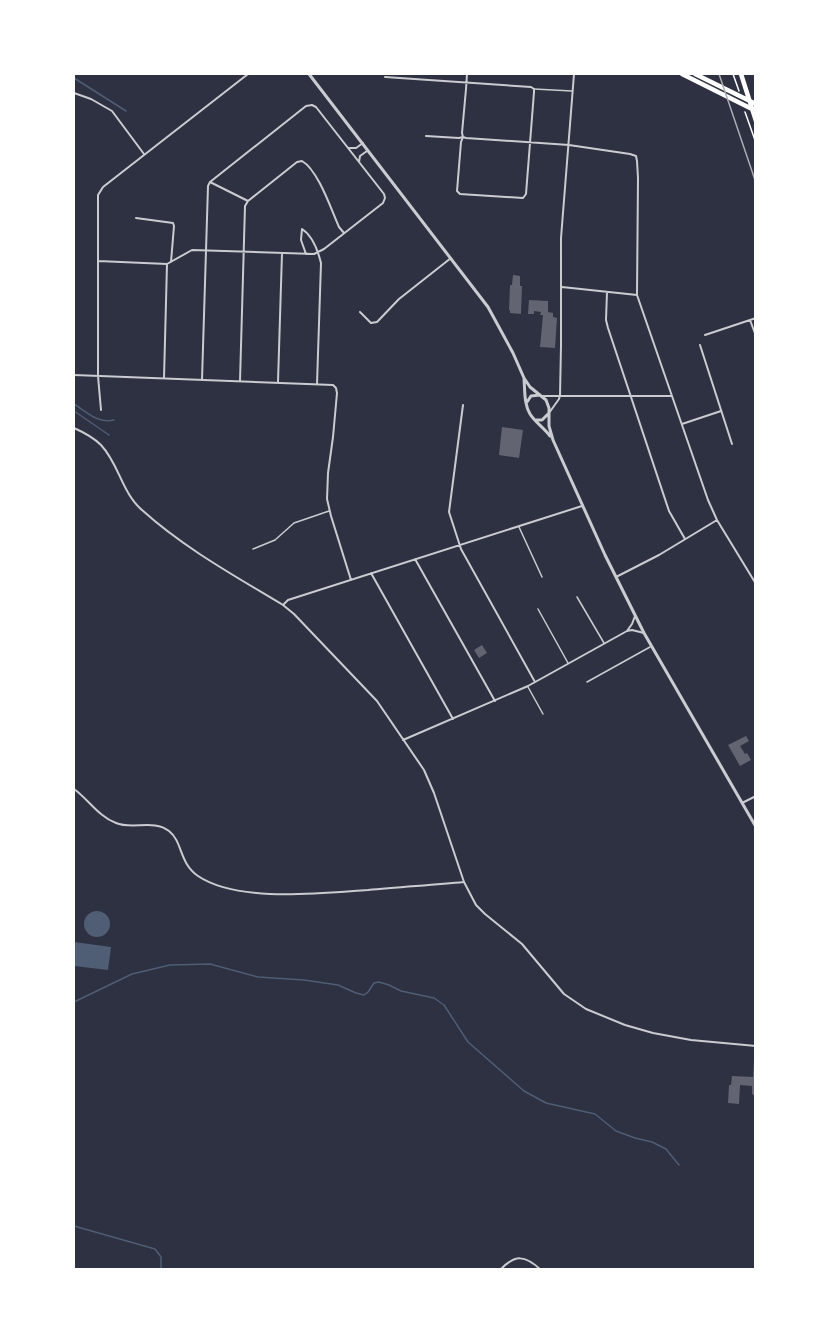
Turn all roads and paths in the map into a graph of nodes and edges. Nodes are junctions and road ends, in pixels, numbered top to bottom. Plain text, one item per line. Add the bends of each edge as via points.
1 (248, 74) edge
2 (467, 74) edge
3 (574, 74) edge
4 (682, 74) edge
5 (741, 74) edge
6 (310, 75) edge
7 (697, 75) edge
8 (385, 77) dead end
9 (467, 82) junction
10 (534, 89) junction
11 (573, 91) junction
12 (74, 93) edge
13 (756, 104) edge
14 (756, 111) edge
15 (756, 121) edge
16 (426, 136) dead end
17 (463, 137) junction
18 (363, 143) junction
19 (530, 143) junction
20 (569, 145) junction
21 (348, 148) junction
22 (368, 150) junction
23 (144, 154) junction
24 (359, 162) junction
25 (210, 182) junction
26 (248, 201) junction
27 (136, 218) dead end
28 (344, 233) junction
29 (205, 251) junction
30 (243, 252) junction
31 (318, 252) junction
32 (282, 253) junction
33 (306, 254) junction
34 (451, 258) junction
35 (98, 261) junction
36 (171, 262) junction
37 (167, 264) junction
38 (561, 287) junction
39 (607, 292) junction
40 (637, 295) junction
41 (360, 312) dead end
42 (756, 318) edge
43 (750, 320) junction
44 (705, 334) dead end
45 (756, 336) edge
46 (700, 345) dead end
47 (74, 375) edge
48 (98, 376) junction
49 (164, 378) junction
50 (524, 378) junction
51 (202, 380) junction
52 (240, 381) junction
53 (278, 382) junction
54 (317, 384) junction
55 (560, 395) junction
56 (542, 396) junction
57 (631, 396) junction
58 (672, 396) junction
59 (526, 403) junction
60 (463, 405) dead end
61 (101, 410) dead end
62 (721, 411) junction
63 (549, 413) junction
64 (536, 420) junction
65 (682, 424) junction
66 (74, 428) edge
67 (553, 440) junction
68 (732, 444) dead end
69 (582, 506) junction
70 (330, 511) junction
71 (717, 520) junction
72 (518, 526) junction
73 (685, 539) junction
74 (460, 545) junction
75 (253, 549) dead end
76 (415, 560) junction
77 (371, 573) junction
78 (542, 577) dead end
79 (615, 577) junction
80 (754, 578) edge
81 (351, 580) junction
82 (756, 585) edge
83 (578, 597) dead end
84 (283, 605) junction
85 (538, 609) dead end
86 (635, 616) junction
87 (627, 631) junction
88 (644, 633) junction
89 (604, 644) junction
90 (651, 646) junction
91 (569, 664) junction
92 (535, 682) junction
93 (587, 682) dead end
94 (528, 686) junction
95 (495, 701) junction
96 (543, 714) dead end
97 (453, 719) junction
98 (403, 740) junction
99 (74, 789) edge
100 (756, 796) edge
101 (742, 804) junction
102 (756, 827) edge
103 (464, 882) junction
104 (756, 1046) edge
105 (500, 1269) edge
106 (541, 1269) edge

1 - 23 street
2 - 9 street
3 - 11 street
4 - 14 highway
5 - 15 highway
6 - 18 street
7 - 13 highway
8 - 9 street
9 - 10 street
9 - 17 street
10 - 11 lane
10 - 19 street
11 - 20 street
12 - 23 street via 112,111
16 - 17 street
17 - 19 street
17 - 19 street via 458,194 525,197
18 - 21 street
18 - 22 street
19 - 20 street
20 - 38 street
20 - 40 street via 630,153 637,159
21 - 24 street
21 - 25 street via 316,107 306,106
22 - 24 street
22 - 34 street
23 - 35 street via 99,191
24 - 28 street via 385,198
25 - 26 street
25 - 29 street
26 - 28 street via 297,162 304,162 316,176
26 - 30 street via 244,206
27 - 36 street via 172,223
28 - 31 street
29 - 30 street
29 - 36 street via 192,250
29 - 51 street
30 - 32 street
30 - 52 street
31 - 33 street
31 - 33 street via 302,229
31 - 54 street via 321,263
32 - 33 street
32 - 53 street
34 - 41 street via 399,299 377,322 371,322
34 - 50 street via 488,307
35 - 37 street
35 - 48 street
36 - 37 street
37 - 49 street
38 - 39 street
38 - 55 street
39 - 40 street
39 - 57 street via 607,325
40 - 58 street
42 - 43 street
43 - 44 street
43 - 45 street
46 - 62 street
47 - 48 street
48 - 49 street
48 - 61 street
49 - 51 street
50 - 56 street
50 - 59 street
51 - 52 street
52 - 53 street
53 - 54 street
54 - 70 street via 331,384 337,393 327,491
55 - 56 street
55 - 57 street
55 - 63 street
56 - 59 street via 531,396
56 - 63 street
57 - 58 street
57 - 73 street via 669,511
58 - 65 street
59 - 64 street
60 - 74 street via 449,512
62 - 65 street
62 - 68 street
63 - 64 street
63 - 67 street
64 - 67 street
65 - 71 street
66 - 84 street via 102,445 130,498 142,510 191,547
67 - 69 street
69 - 72 street
69 - 79 street
70 - 75 lane via 294,523 275,540
70 - 81 street
71 - 73 street
71 - 80 street
72 - 74 street
72 - 78 lane
73 - 79 street
74 - 76 street
74 - 92 street
76 - 77 street
76 - 95 street
77 - 81 street
77 - 97 street
79 - 86 street
80 - 82 street
81 - 84 street
83 - 89 lane
84 - 98 street via 377,701
85 - 91 lane
86 - 87 street
86 - 88 street
87 - 88 street
87 - 89 street
88 - 90 street
89 - 91 street
90 - 93 lane
90 - 101 street
91 - 92 street
92 - 94 street
94 - 95 street
94 - 96 lane
95 - 97 street
97 - 98 street
98 - 103 street via 431,784
99 - 103 street via 112,822 168,830 190,871 227,888 295,894
100 - 101 street
101 - 102 street
103 - 104 street via 476,905 522,944 554,984 580,1006 653,1033
105 - 106 street via 522,1258

